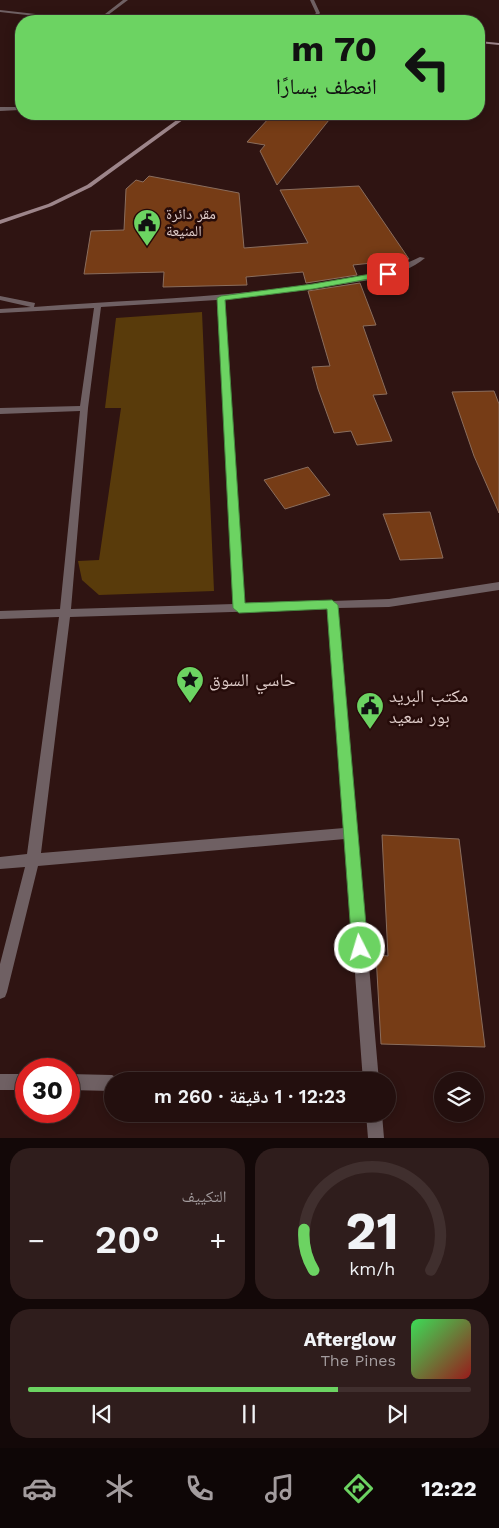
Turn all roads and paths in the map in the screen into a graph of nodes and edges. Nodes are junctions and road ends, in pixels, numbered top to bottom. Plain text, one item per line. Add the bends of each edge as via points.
1 (126, 0) edge
2 (312, 0) edge
3 (0, 11) edge
4 (36, 15) edge
5 (106, 15) edge
6 (316, 15) edge
7 (485, 43) edge
8 (499, 44) edge
9 (15, 109) edge
10 (0, 110) edge
11 (180, 120) edge
12 (1, 222) edge
13 (422, 258) dead end
14 (0, 298) edge
15 (221, 298) junction
16 (98, 306) junction
17 (48, 308) junction
18 (0, 311) edge
19 (84, 408) junction
20 (0, 411) edge
21 (499, 586) edge
22 (332, 605) junction
23 (239, 608) junction
24 (65, 614) junction
25 (0, 615) edge
26 (351, 833) junction
27 (33, 861) junction
28 (0, 863) edge
29 (0, 992) edge
30 (370, 1072) edge
31 (0, 1082) edge
32 (15, 1082) edge
33 (80, 1082) edge
34 (104, 1083) edge
35 (375, 1122) edge
36 (376, 1138) edge

1 - 5 street
2 - 6 street
3 - 4 street
7 - 8 street
9 - 10 street
11 - 12 street via 89,186 50,205
13 - 15 street via 388,274
14 - 17 street
15 - 16 street
15 - 23 street
16 - 17 street
16 - 19 street
17 - 18 street
19 - 20 street
19 - 24 street
21 - 22 street via 389,603
22 - 23 street
22 - 26 street
23 - 24 street
24 - 25 street
24 - 27 street
26 - 27 street
26 - 30 street
27 - 28 street
27 - 29 street
31 - 32 street
33 - 34 street
35 - 36 street

